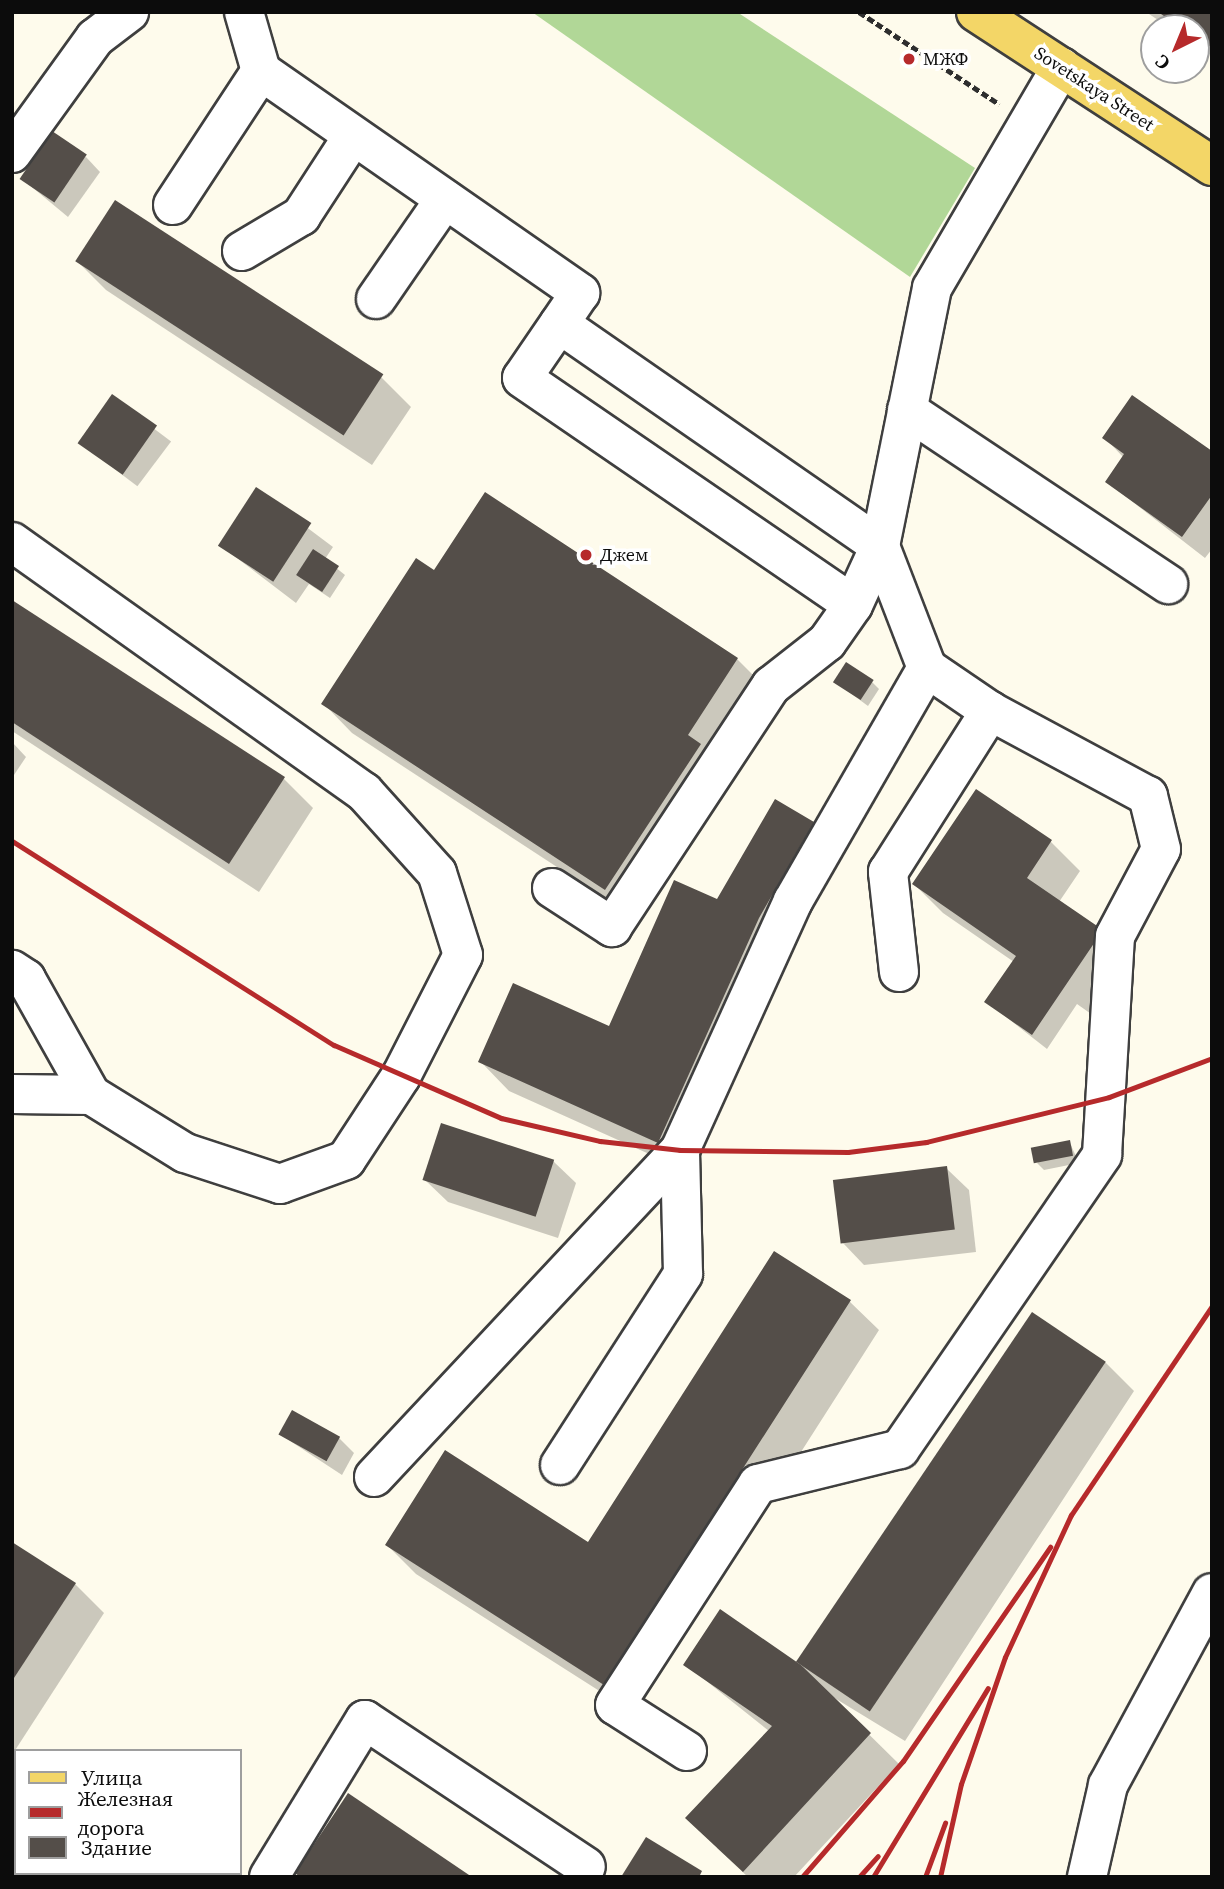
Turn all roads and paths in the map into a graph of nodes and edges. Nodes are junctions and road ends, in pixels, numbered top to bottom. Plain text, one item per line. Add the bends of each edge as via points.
1 (129, 12) edge
2 (244, 12) edge
3 (859, 12) edge
4 (975, 12) edge
5 (1061, 68) junction
6 (261, 71) junction
7 (1028, 123) junction
8 (353, 136) junction
9 (12, 153) edge
10 (1212, 166) edge
11 (444, 199) junction
12 (173, 205) dead end
13 (242, 251) dead end
14 (376, 299) dead end
15 (559, 324) junction
16 (907, 410) junction
17 (12, 542) edge
18 (880, 546) junction
19 (1168, 584) dead end
20 (853, 605) junction
21 (927, 668) junction
22 (990, 711) junction
23 (552, 888) dead end
24 (12, 970) edge
25 (899, 972) dead end
26 (12, 1094) edge
27 (91, 1095) junction
28 (680, 1150) junction
29 (560, 1465) dead end
30 (374, 1477) dead end
31 (1212, 1593) edge
32 (687, 1751) dead end
33 (586, 1867) dead end
34 (269, 1877) edge
35 (1087, 1877) edge

1 - 9 street via 95,38
2 - 6 street
3 - 7 path
4 - 5 main road, Sovetskaya Street
5 - 7 street
5 - 10 main road, Sovetskaya Street
6 - 8 street
6 - 12 street
7 - 16 street via 932,288
8 - 11 street
8 - 13 street via 301,216
11 - 14 street
11 - 15 street via 580,293
15 - 18 street
15 - 20 street via 522,378
16 - 18 street
16 - 19 street
17 - 27 street via 364,792 437,873 463,955 401,1076 346,1160 280,1184 186,1153
18 - 20 street
18 - 21 street
20 - 23 street via 827,642 771,687 612,927
21 - 22 street
21 - 28 street via 793,901
22 - 25 street via 888,872
22 - 32 street via 1148,796 1161,849 1115,936 1102,1155 900,1448 758,1484 615,1705
24 - 27 street via 26,979
26 - 27 street
28 - 29 street via 683,1274
28 - 30 street
31 - 35 street via 1108,1785
33 - 34 street via 365,1720

